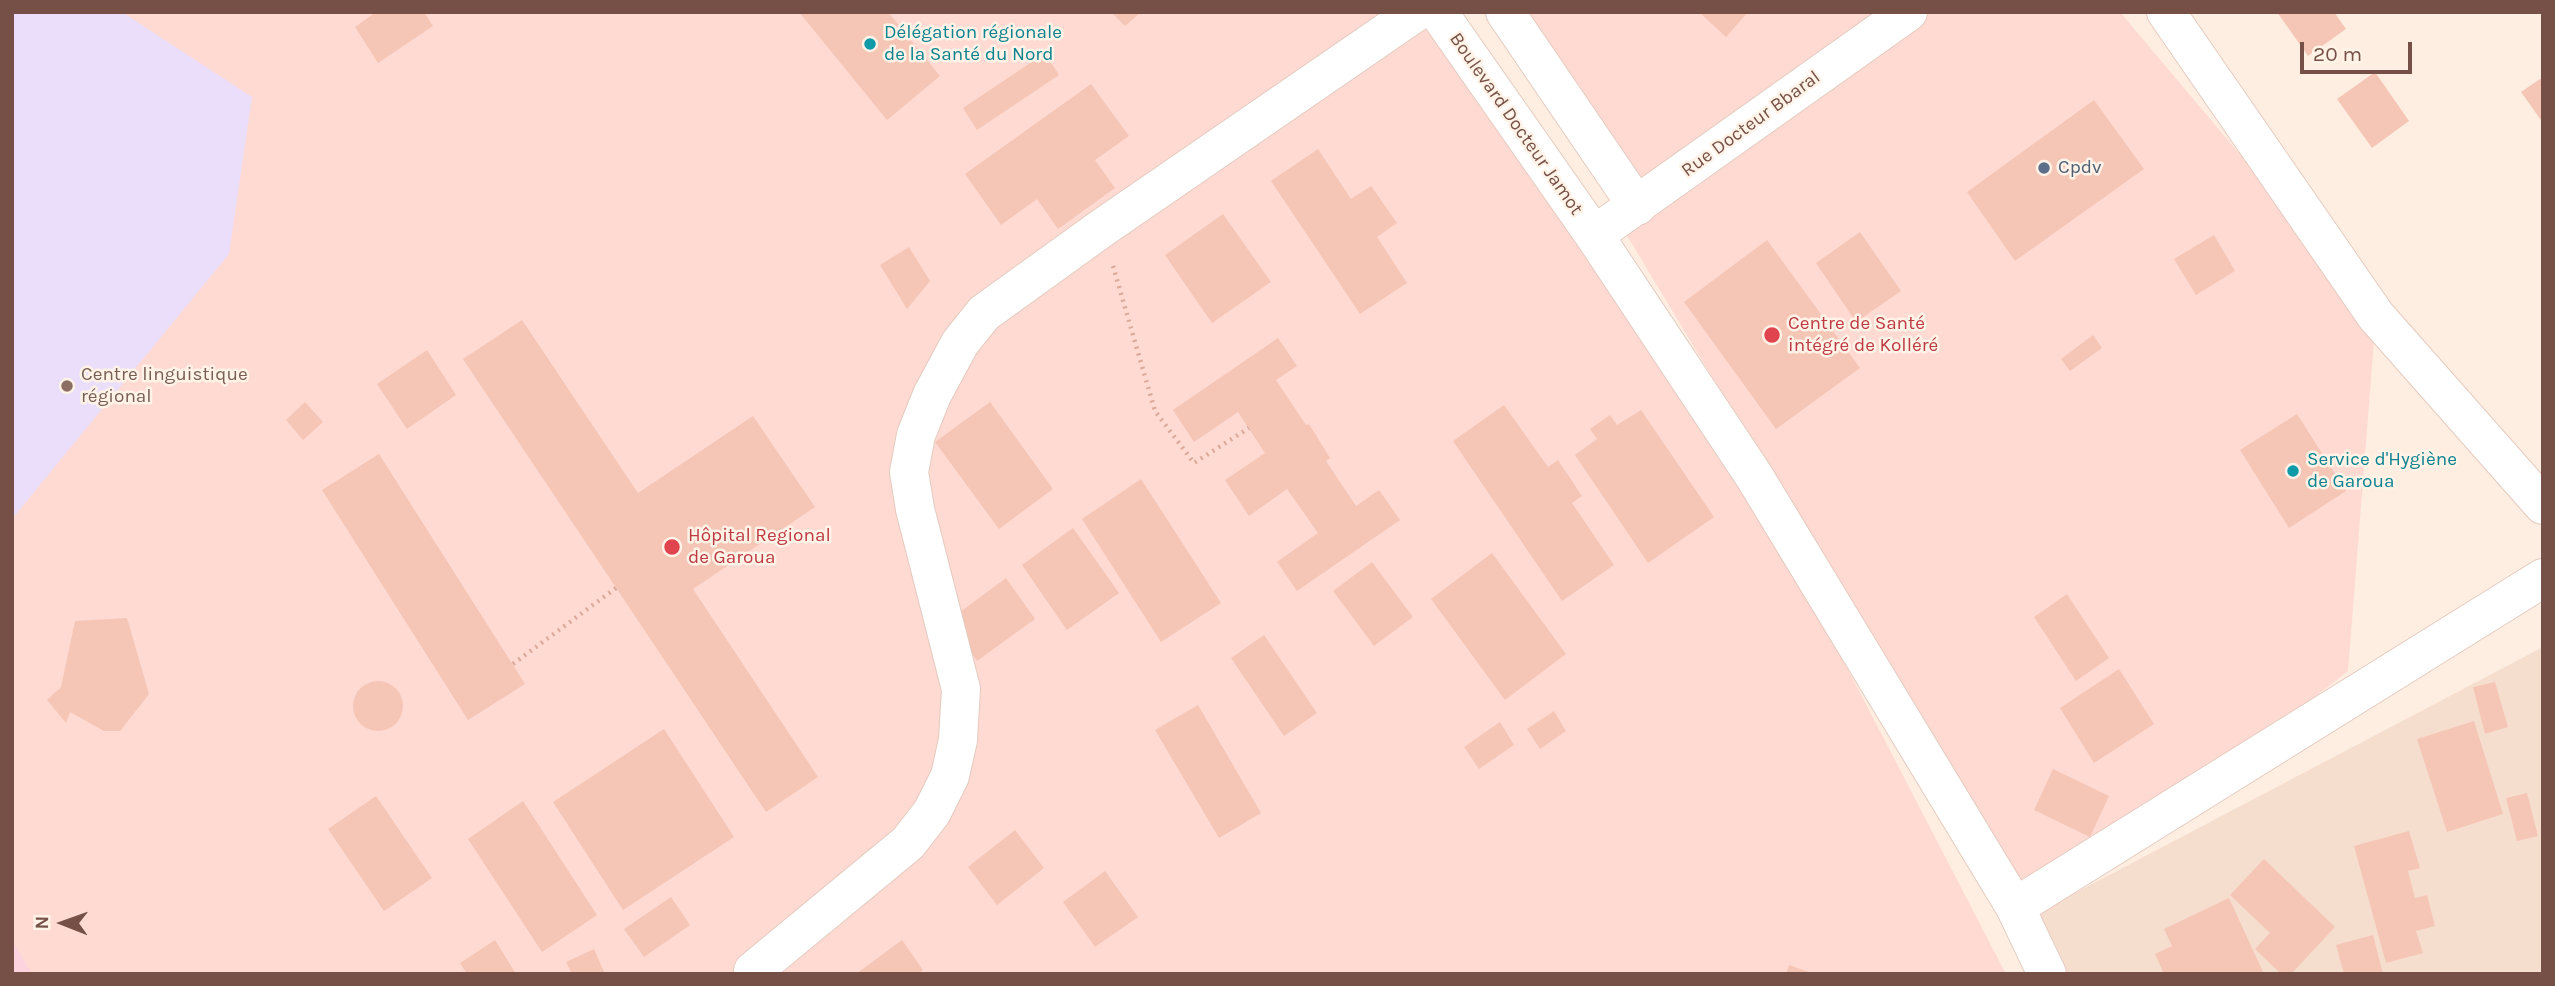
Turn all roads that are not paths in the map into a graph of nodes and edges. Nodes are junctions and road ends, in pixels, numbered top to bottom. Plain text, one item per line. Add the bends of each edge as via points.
1 (1416, 12) edge
2 (1438, 12) edge
3 (1505, 12) edge
4 (1908, 12) edge
5 (2166, 12) edge
6 (1637, 206) junction
7 (1594, 235) junction
8 (2543, 506) edge
9 (2543, 578) edge
10 (2015, 907) junction
11 (753, 971) dead end
12 (2047, 974) edge

1 - 11 street via 1102,228 985,313 960,343 916,435 909,472 961,689 950,776 932,812 908,843
2 - 7 street, Boulevard Docteur Jamot
3 - 6 street
4 - 6 street, Rue Docteur Bbaral
5 - 8 street via 2376,316
6 - 7 street, Rue Docteur Bbaral
7 - 10 street, Boulevard Docteur Jamot via 1755,476
9 - 10 street
10 - 12 street, Boulevard Docteur Jamot

